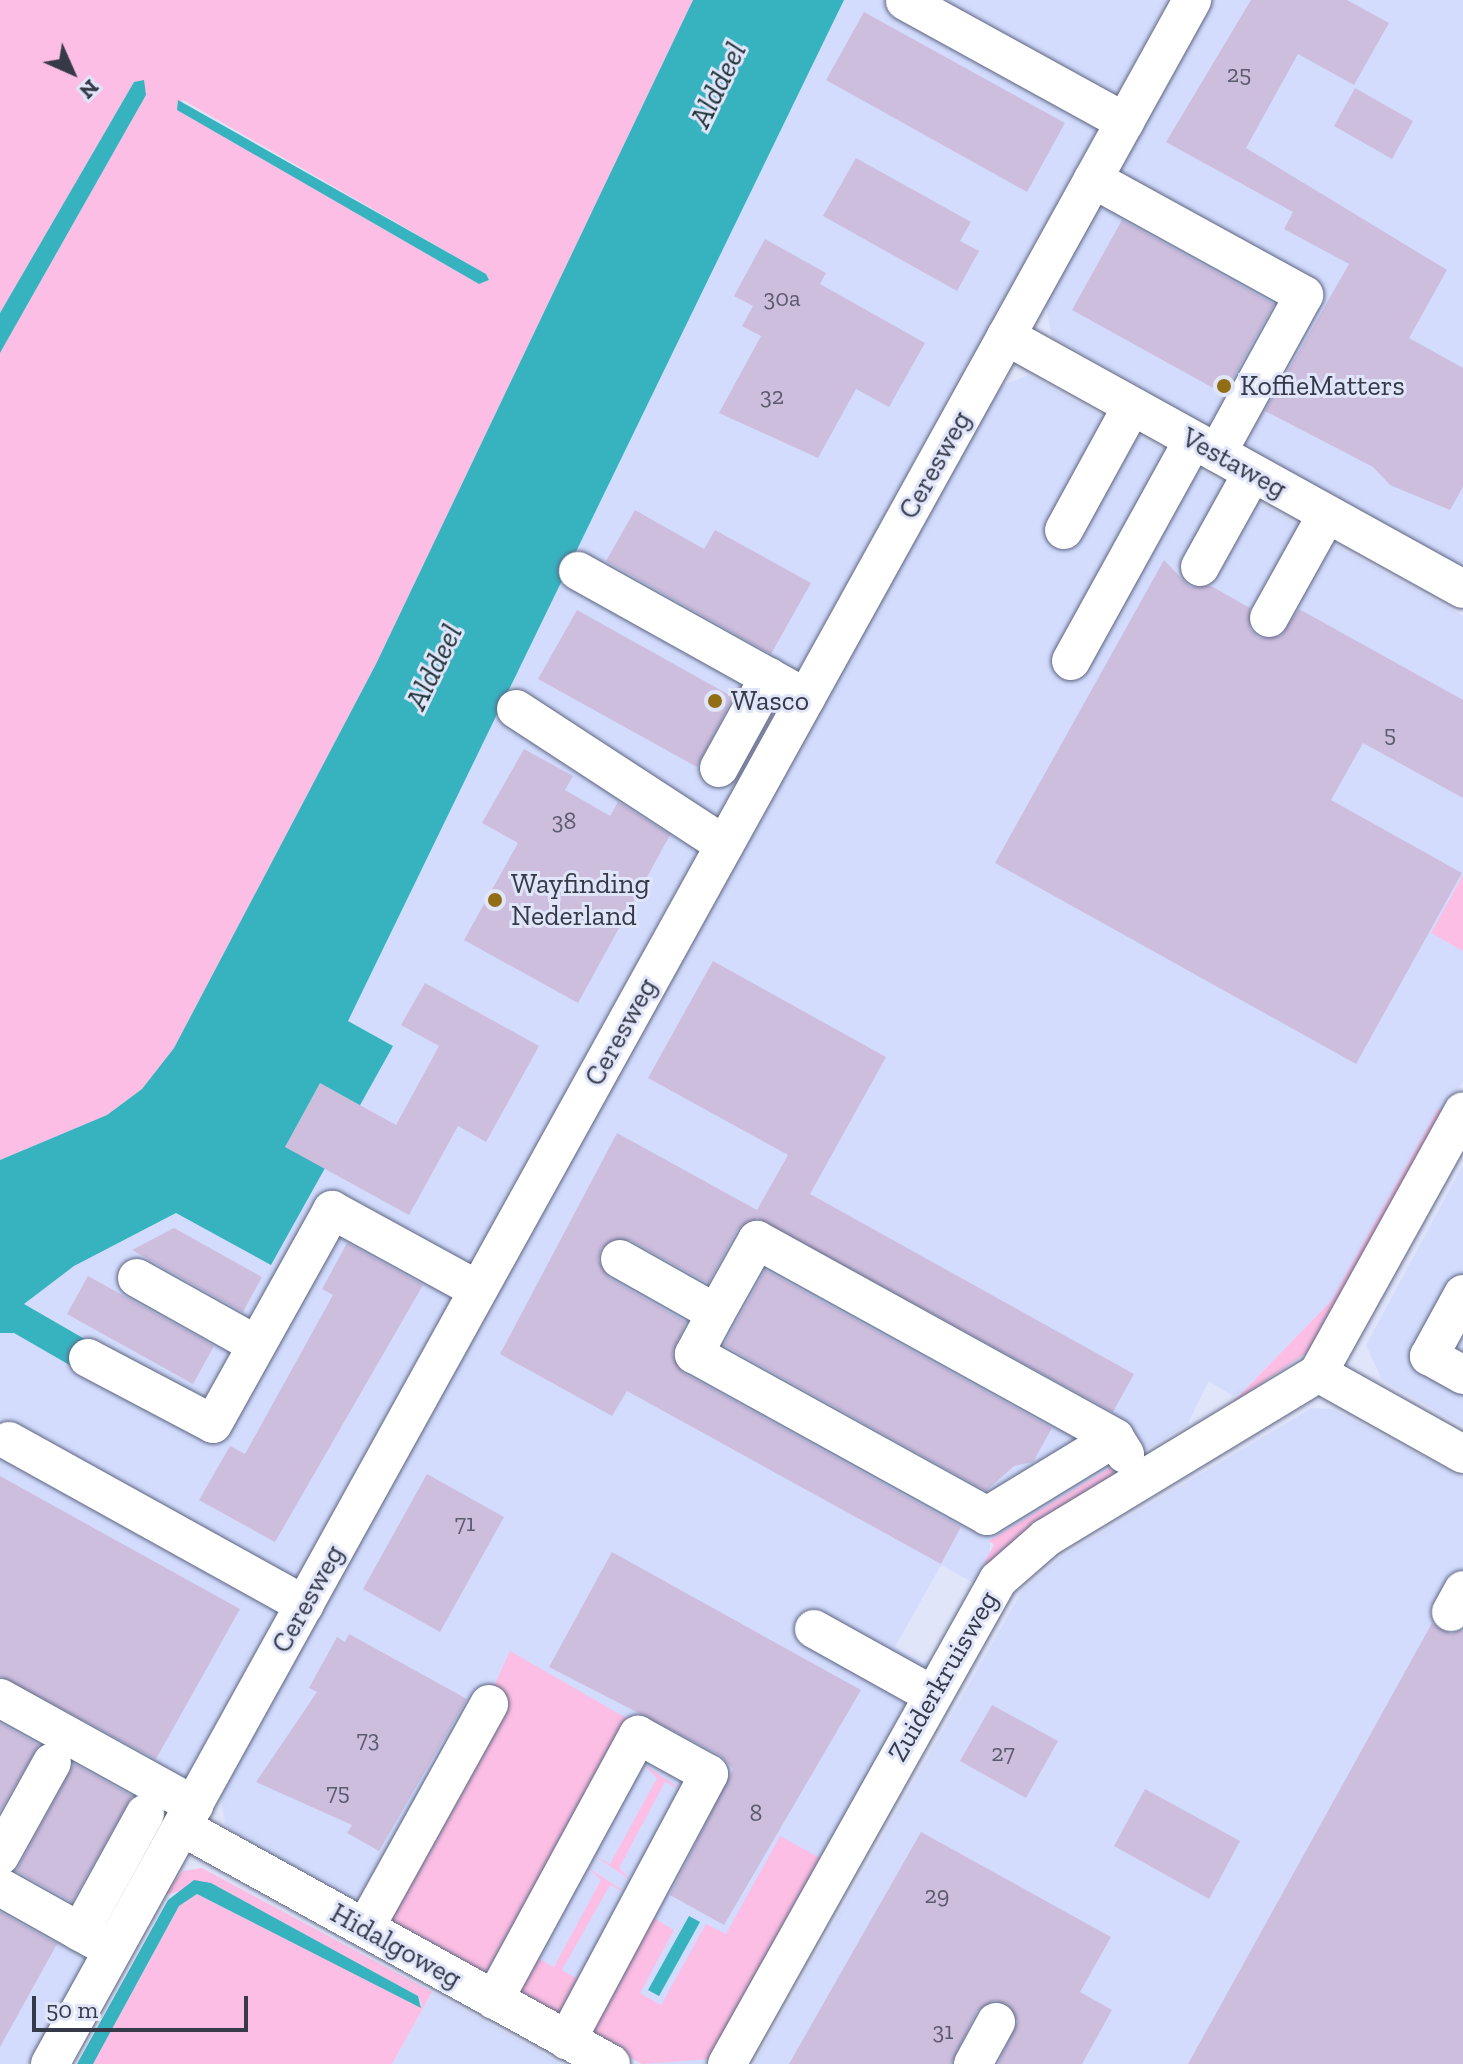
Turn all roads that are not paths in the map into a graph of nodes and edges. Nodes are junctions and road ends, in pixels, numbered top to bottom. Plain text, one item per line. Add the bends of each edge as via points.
1 (1192, 0) edge
2 (905, 1) edge
3 (1125, 122) junction
4 (1093, 179) junction
5 (1006, 336) junction
6 (1132, 406) junction
7 (1205, 447) junction
8 (1252, 473) junction
9 (1327, 514) junction
10 (1064, 530) dead end
11 (1200, 567) dead end
12 (578, 571) dead end
13 (1463, 589) edge
14 (1269, 618) dead end
15 (1071, 661) dead end
16 (769, 677) junction
17 (806, 698) junction
18 (516, 709) dead end
19 (719, 768) dead end
20 (725, 845) junction
21 (1463, 1111) edge
22 (620, 1259) dead end
23 (137, 1278) dead end
24 (478, 1290) junction
25 (1463, 1294) edge
26 (716, 1313) junction
27 (257, 1345) junction
28 (88, 1358) dead end
29 (1318, 1373) junction
30 (1463, 1375) edge
31 (1115, 1438) junction
32 (9, 1441) dead end
33 (1463, 1454) edge
34 (1140, 1481) junction
35 (305, 1605) junction
36 (814, 1629) dead end
37 (931, 1694) junction
38 (0, 1698) edge
39 (489, 1704) dead end
40 (52, 1762) dead end
41 (145, 1814) dead end
42 (188, 1816) junction
43 (0, 1856) edge
44 (0, 1887) edge
45 (365, 1928) junction
46 (80, 1932) junction
47 (113, 1950) junction
48 (494, 2000) junction
49 (996, 2022) dead end
50 (567, 2040) junction
51 (50, 2064) edge
52 (611, 2064) edge
53 (727, 2064) edge
54 (973, 2064) edge

1 - 3 street, Ceresweg
2 - 3 street
3 - 4 street, Ceresweg
4 - 5 street, Ceresweg
4 - 7 street via 1304,295
5 - 6 street, Vestaweg
5 - 17 street, Ceresweg
6 - 7 street, Vestaweg
6 - 10 street
7 - 8 street, Vestaweg
7 - 15 street
8 - 9 street, Vestaweg
8 - 11 street
9 - 13 street, Vestaweg
9 - 14 street
12 - 16 street
16 - 17 street
16 - 19 street
17 - 20 street, Ceresweg
18 - 20 street
20 - 24 street, Ceresweg
21 - 29 street, Zuiderkruisweg
22 - 26 street
23 - 27 street
24 - 27 street via 332,1210
24 - 35 street, Ceresweg
25 - 30 street via 1429,1356
26 - 31 street via 757,1240
26 - 31 street via 694,1354 987,1516
27 - 28 street via 213,1424
29 - 33 street
29 - 34 street, Zuiderkruisweg
31 - 34 street
32 - 35 street
34 - 37 street, Zuiderkruisweg via 1046,1538 998,1580
35 - 42 street, Ceresweg
36 - 37 street
37 - 53 street, Zuiderkruisweg
38 - 42 street, Hidalgoweg
39 - 45 street
40 - 43 street
41 - 46 street
42 - 45 street, Hidalgoweg
42 - 47 street, Ceresweg
44 - 46 street
45 - 48 street, Hidalgoweg
46 - 47 street
47 - 51 street, Ceresweg
48 - 50 street, Hidalgoweg
48 - 50 street via 638,1735 709,1774
49 - 54 street
50 - 52 street, Hidalgoweg

